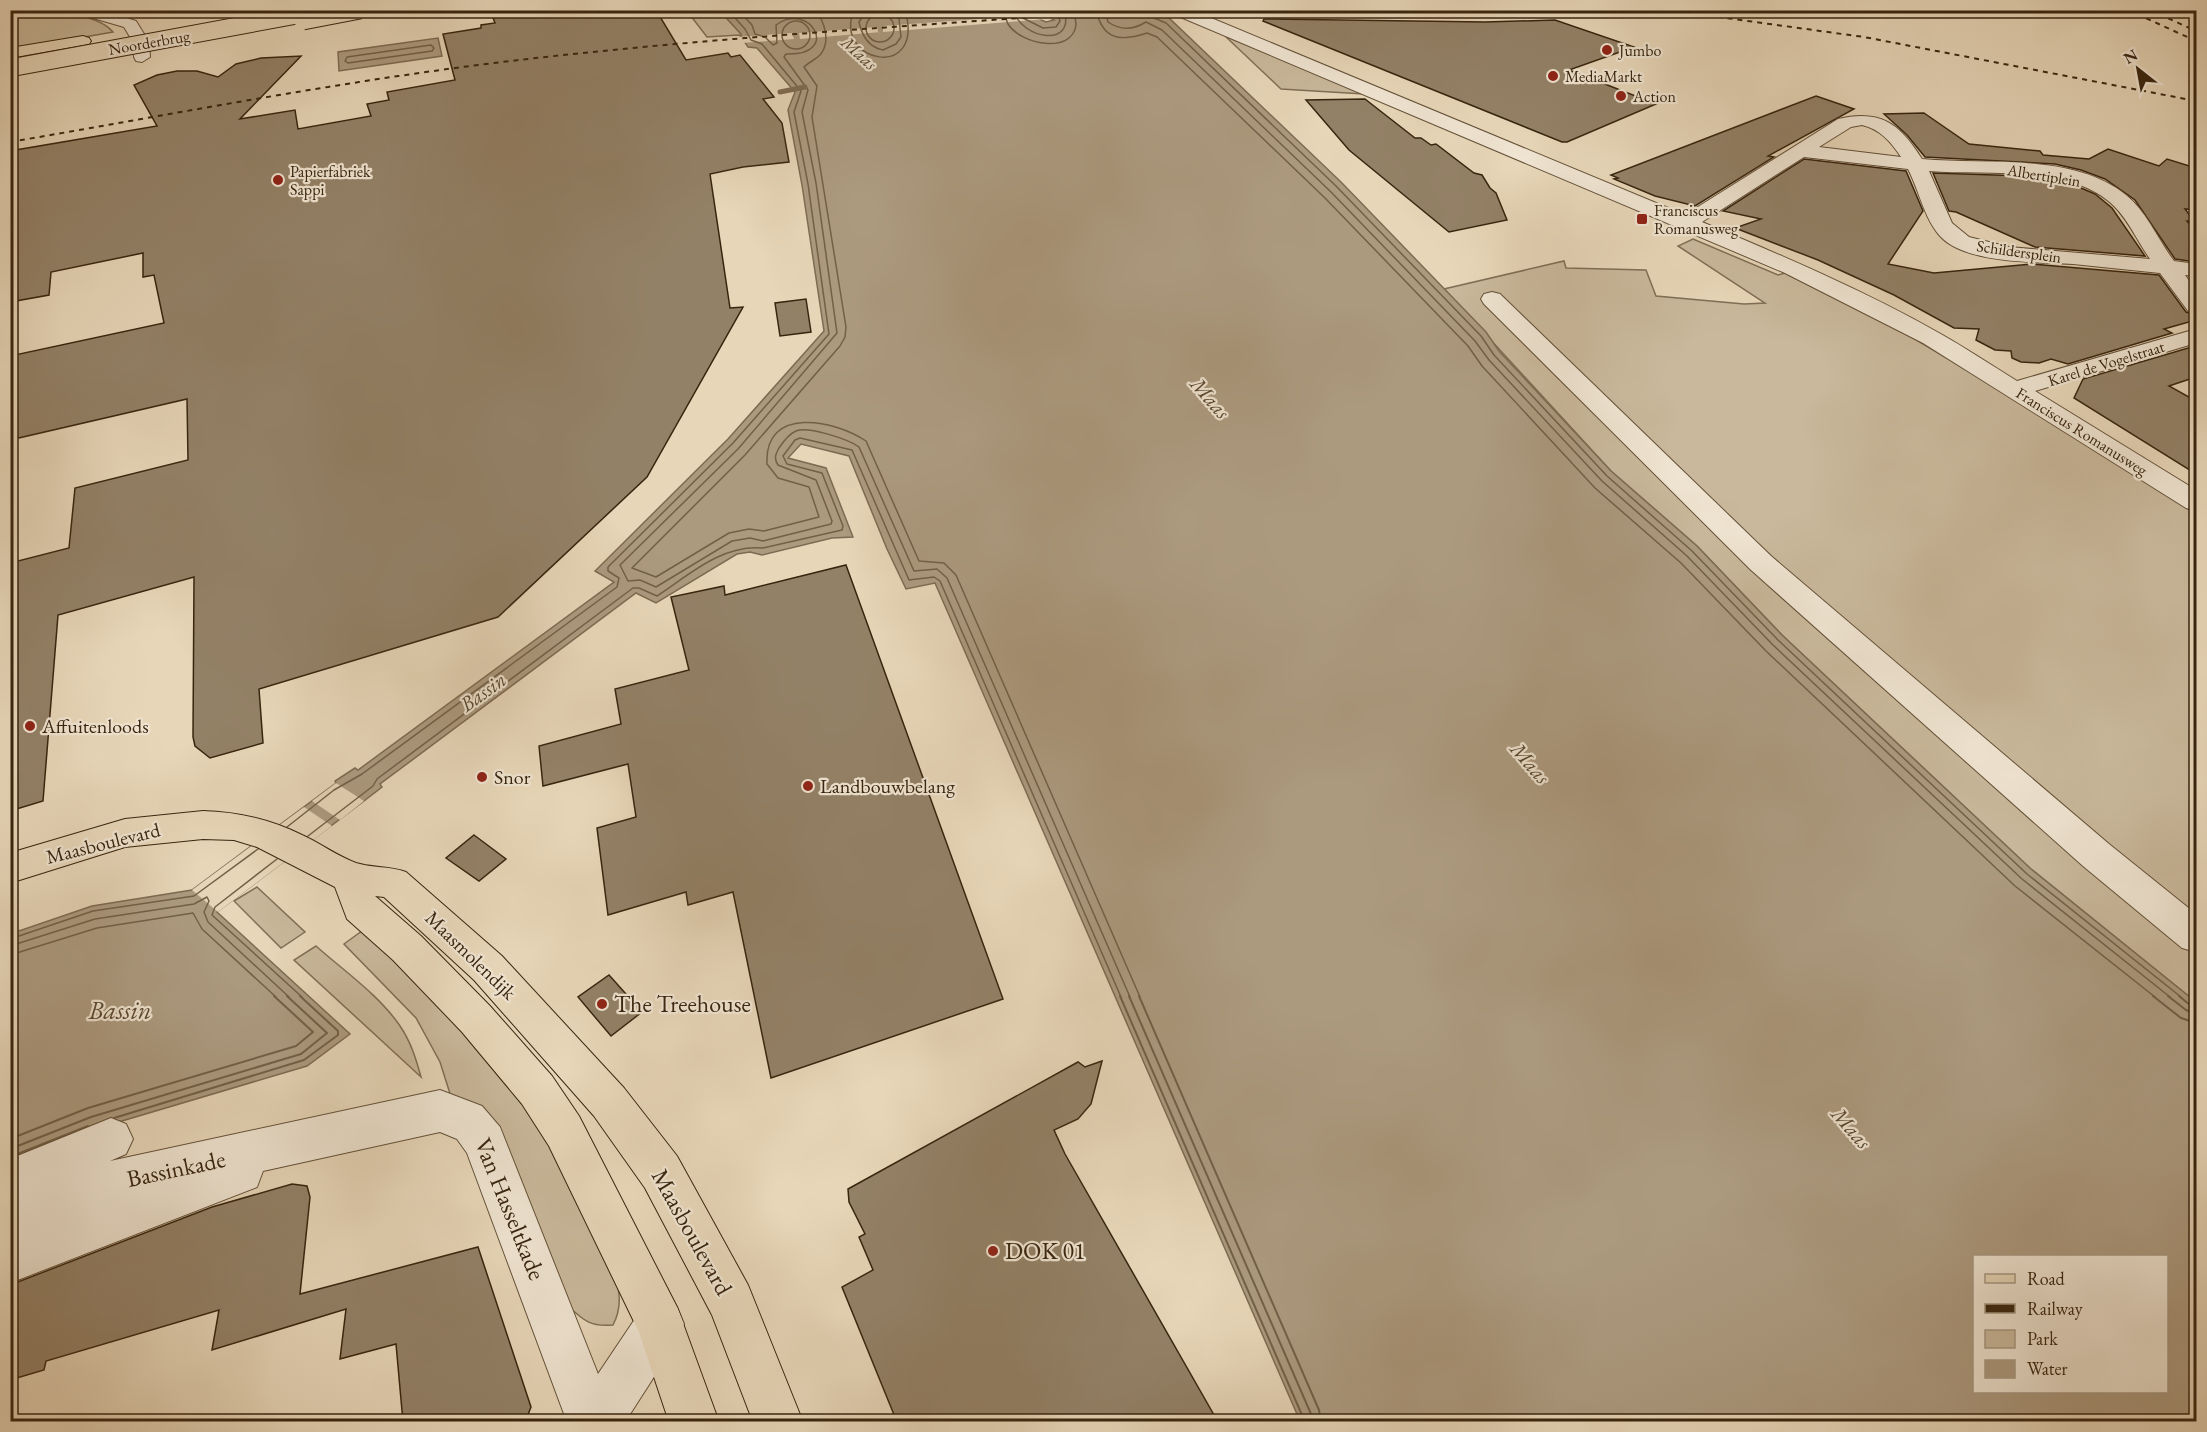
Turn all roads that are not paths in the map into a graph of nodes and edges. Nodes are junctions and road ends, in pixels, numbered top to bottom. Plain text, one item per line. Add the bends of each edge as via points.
1 (82, 10) edge
2 (249, 10) edge
3 (286, 10) edge
4 (324, 10) edge
5 (360, 10) edge
6 (1177, 10) edge
7 (10, 53) edge
8 (142, 57) dead end
9 (10, 60) edge
10 (10, 68) edge
11 (10, 76) edge
12 (1800, 151) junction
13 (1916, 164) junction
14 (1686, 223) junction
15 (2168, 268) junction
16 (2196, 270) edge
17 (1492, 298) dead end
18 (2196, 306) edge
19 (2196, 336) edge
20 (2016, 390) junction
21 (2196, 502) edge
22 (300, 850) joint
23 (10, 868) edge
24 (351, 878) junction
25 (2196, 936) edge
26 (574, 1061) joint
27 (344, 1132) junction
28 (111, 1139) dead end
29 (10, 1181) edge
30 (10, 1215) edge
31 (10, 1260) edge
32 (660, 1324) junction
33 (592, 1422) edge
34 (597, 1422) edge
35 (694, 1422) edge
36 (778, 1422) edge

1 - 8 street via 130,24 141,42
2 - 7 main road
3 - 9 main road, Noorderbrug
4 - 10 main road, Noorderbrug, bridge
5 - 11 main road, bridge
6 - 14 street, Franciscus Romanusweg
12 - 13 street, Albertiplein
12 - 13 street, Schildersplein via 1845,123 1865,121 1880,123 1891,130
12 - 14 street, Schildersplein
13 - 15 street, Albertiplein via 2059,174 2094,184 2118,197 2128,208
13 - 15 street, Schildersplein via 1945,228 1963,242 1997,250
14 - 20 street, Franciscus Romanusweg via 1882,311
15 - 16 street, Schildersplein
15 - 18 street
17 - 25 street via 1761,563 2078,840
19 - 20 street, Karel de Vogelstraat
20 - 21 street, Franciscus Romanusweg
22 - 23 main road, Maasboulevard via 234,826 203,825 162,828 90,842
22 - 24 main road, Maasmolendijk
24 - 26 main road, Maasmolendijk via 393,883 488,968
24 - 32 main road, Maasmolendijk via 360,908 423,964 537,1090 564,1131
26 - 36 main road, Maasboulevard via 661,1172 730,1302
27 - 30 street, Bassinkade via 106,1184
27 - 31 street
27 - 33 street, Van Hasseltkade via 440,1111 460,1116 476,1127 502,1183
28 - 29 street, Bassinkade
32 - 34 street
32 - 35 main road

